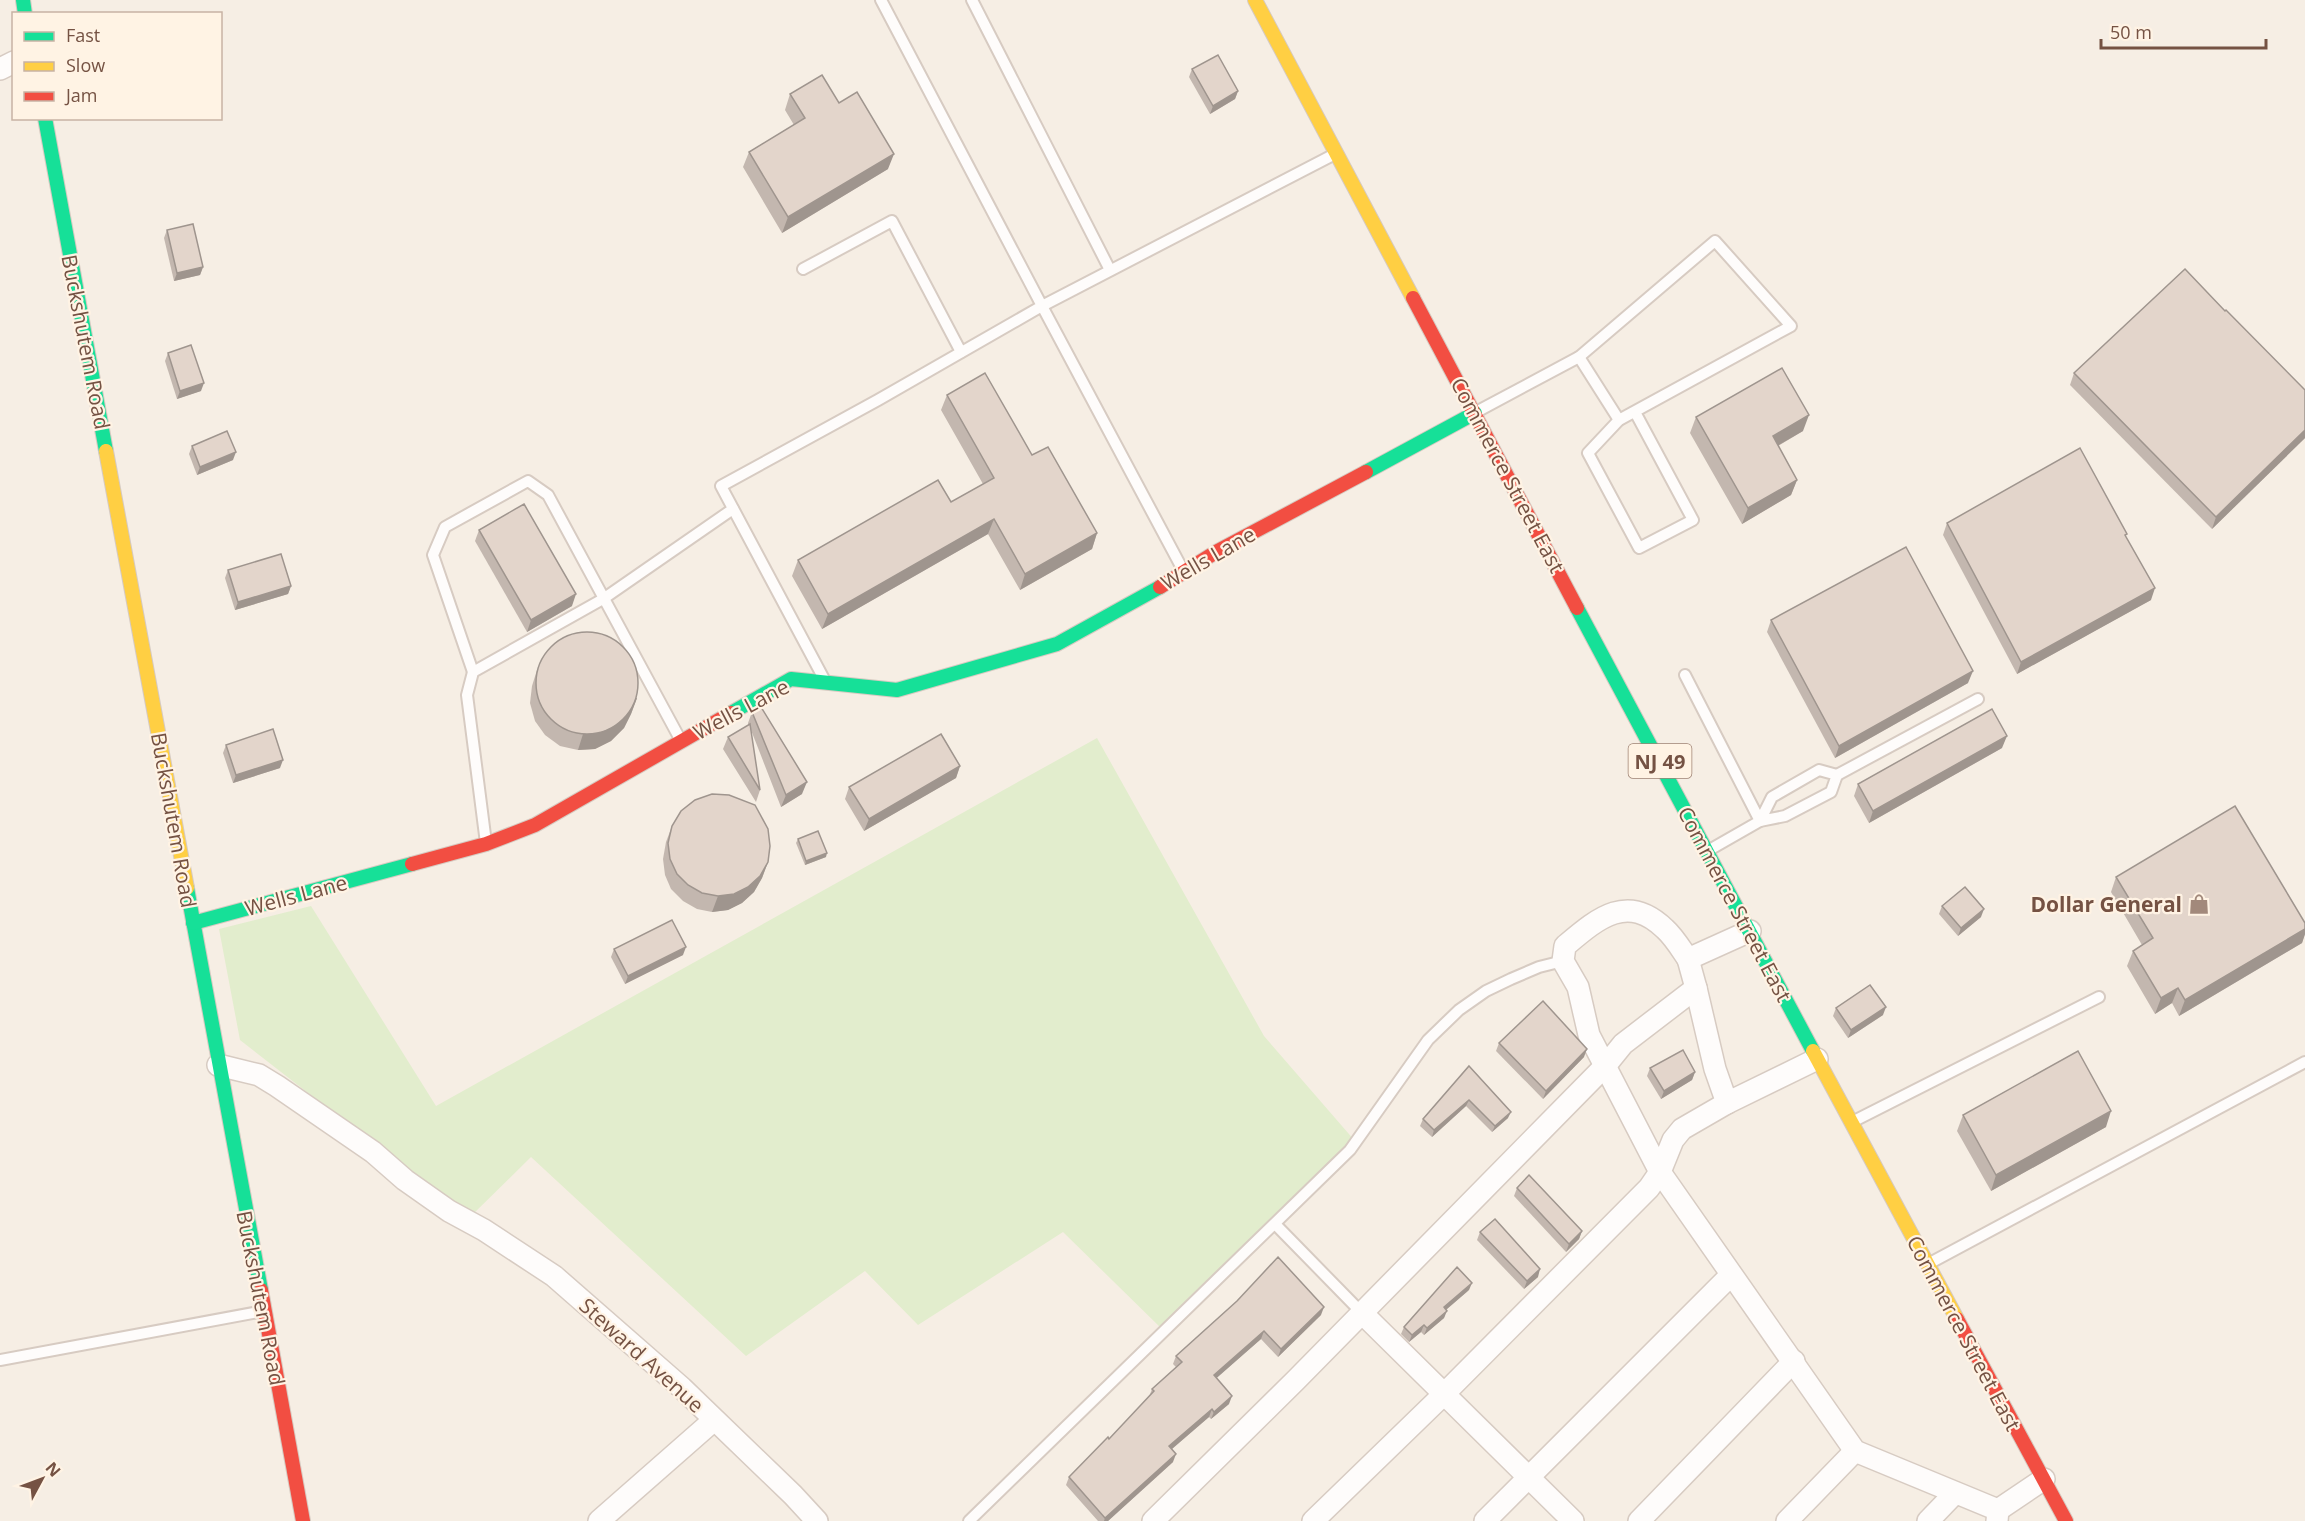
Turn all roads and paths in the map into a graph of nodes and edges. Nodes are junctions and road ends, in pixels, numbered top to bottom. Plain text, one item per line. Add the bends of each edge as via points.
1 (881, 0) edge
2 (972, 0) edge
3 (1255, 0) edge
4 (45, 120) edge
5 (1336, 153) junction
6 (803, 269) dead end
7 (1110, 270) junction
8 (1042, 306) junction
9 (962, 352) junction
10 (1579, 357) junction
11 (1635, 412) junction
12 (1475, 413) junction
13 (1619, 420) junction
14 (733, 509) junction
15 (1184, 573) junction
16 (603, 599) junction
17 (473, 672) junction
18 (1685, 675) dead end
19 (827, 683) junction
20 (1978, 699) dead end
21 (682, 742) junction
22 (1837, 775) junction
23 (1760, 822) junction
24 (486, 844) junction
25 (1708, 850) junction
26 (193, 923) junction
27 (1750, 931) junction
28 (1688, 959) junction
29 (1563, 961) junction
30 (1695, 988) junction
31 (2099, 997) dead end
32 (1817, 1059) junction
33 (2305, 1062) edge
34 (218, 1065) junction
35 (1606, 1065) junction
36 (1726, 1103) junction
37 (1851, 1122) junction
38 (1660, 1172) junction
39 (1275, 1224) junction
40 (1927, 1264) junction
41 (1731, 1275) junction
42 (264, 1311) junction
43 (1362, 1312) junction
44 (0, 1360) edge
45 (1794, 1361) junction
46 (1443, 1395) junction
47 (714, 1420) junction
48 (1855, 1451) junction
49 (1528, 1478) junction
50 (2044, 1479) junction
51 (1955, 1493) junction
52 (1998, 1516) edge
53 (303, 1521) edge
54 (599, 1521) edge
55 (817, 1521) edge
56 (969, 1521) edge
57 (1153, 1521) edge
58 (1313, 1521) edge
59 (1485, 1521) edge
60 (1573, 1521) edge
61 (1639, 1521) edge
62 (1787, 1521) edge
63 (1928, 1521) edge
64 (2066, 1521) edge

1 - 8 lane
2 - 7 lane
3 - 5 main road, Commerce Street East / NJ 49
4 - 26 main road, Buckshutem Road
5 - 7 lane
5 - 12 main road, Commerce Street East / NJ 49
6 - 9 lane via 892,221
7 - 8 lane
8 - 9 lane
8 - 15 lane
9 - 14 lane via 721,486
10 - 11 lane via 1715,241 1791,327
10 - 12 lane
10 - 13 lane
11 - 13 lane
11 - 13 lane via 1693,520 1639,548 1588,453
12 - 15 main road, Wells Lane via 1274,520
12 - 25 main road, Commerce Street East / NJ 49
14 - 16 lane
14 - 19 lane
15 - 19 main road, Wells Lane via 1057,644 897,690
16 - 17 lane
16 - 17 lane via 548,495 528,481 445,527 433,555
16 - 21 lane
17 - 24 lane via 467,695
18 - 23 lane
19 - 21 main road, Wells Lane via 791,679
20 - 22 lane
21 - 24 main road, Wells Lane via 535,825
22 - 23 lane via 1831,792 1785,816
22 - 23 lane via 1819,770 1772,797
23 - 25 lane
24 - 26 main road, Wells Lane
25 - 27 main road, Commerce Street East / NJ 49
26 - 34 main road, Buckshutem Road
27 - 28 street
27 - 32 main road, Commerce Street East / NJ 49
28 - 29 street via 1665,929 1642,912 1622,910 1596,920 1564,946
28 - 30 street
29 - 35 street via 1578,987 1589,1035
29 - 39 lane via 1511,979 1459,1010 1428,1040 1350,1150
30 - 35 street via 1623,1044
30 - 36 street
31 - 37 lane
32 - 36 street
32 - 37 main road, Commerce Street East / NJ 49
33 - 40 lane
34 - 42 main road, Buckshutem Road
34 - 47 street, Steward Avenue via 259,1075 277,1086 449,1211 554,1276
35 - 38 street
35 - 43 street
36 - 38 street via 1682,1129 1673,1140
37 - 40 main road, Commerce Street East / NJ 49
38 - 41 street
38 - 46 street via 1649,1188
39 - 43 lane
39 - 56 lane
40 - 50 main road, Commerce Street East / NJ 49
41 - 45 street
41 - 49 street
42 - 44 lane
42 - 53 main road, Buckshutem Road
43 - 46 street
43 - 57 street
45 - 48 street
45 - 61 street
46 - 49 street
46 - 58 street
47 - 54 street
47 - 55 street, Steward Avenue
48 - 51 street
48 - 62 street
49 - 59 street
49 - 60 street
50 - 52 street
50 - 64 main road, Commerce Street East / NJ 49
51 - 52 street
51 - 63 street

